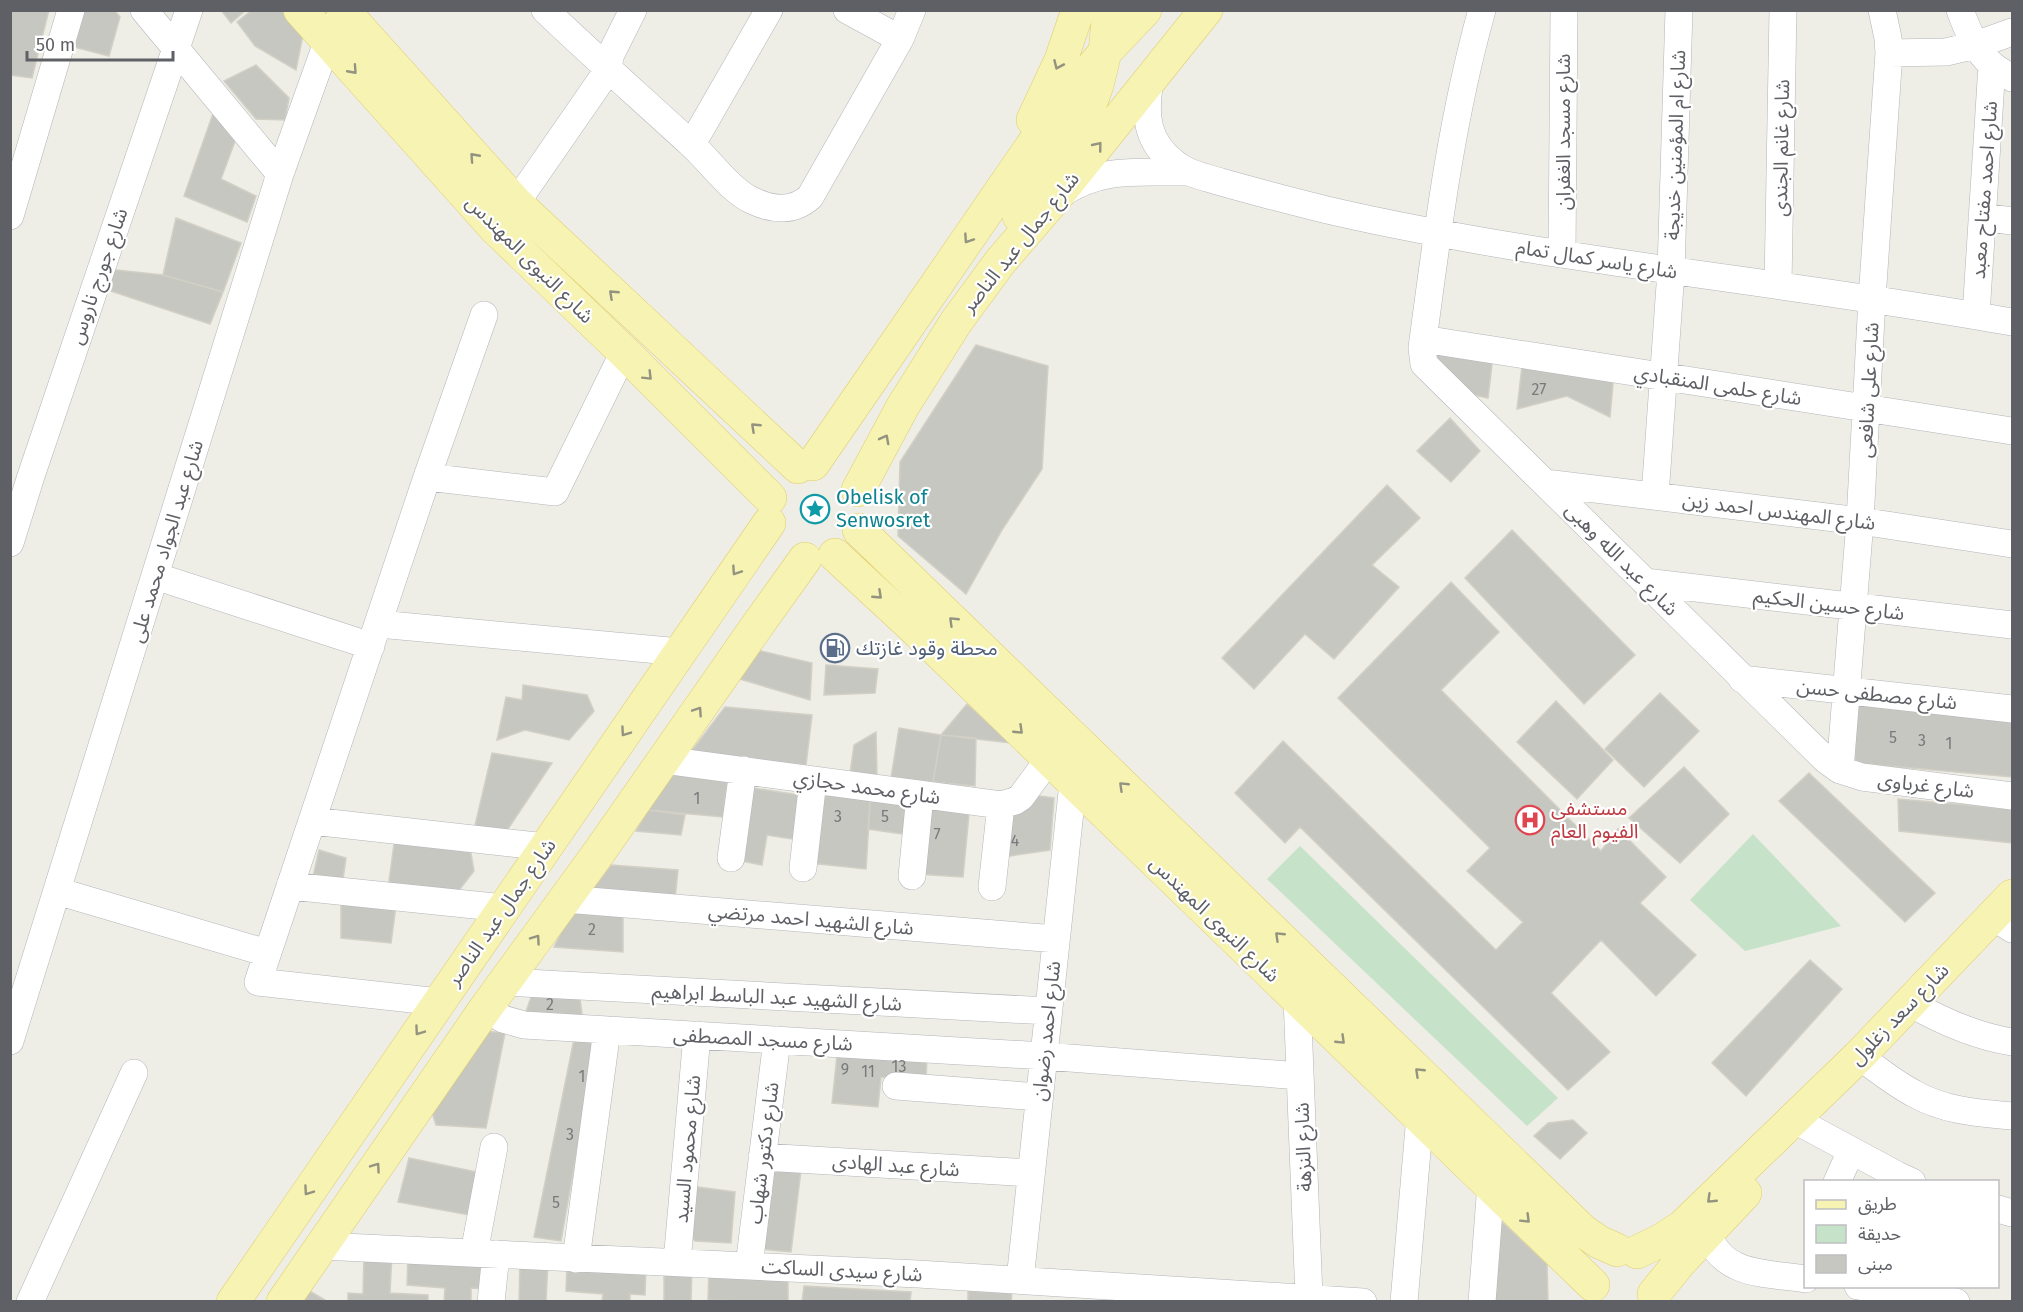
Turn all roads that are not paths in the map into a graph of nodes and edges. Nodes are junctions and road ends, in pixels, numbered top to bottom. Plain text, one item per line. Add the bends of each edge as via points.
1 (71, 10) edge
2 (144, 10) edge
3 (189, 10) edge
4 (300, 10) edge
5 (338, 10) edge
6 (343, 10) edge
7 (545, 10) edge
8 (633, 10) edge
9 (770, 10) edge
10 (847, 10) edge
11 (912, 10) edge
12 (1078, 10) edge
13 (1109, 10) edge
14 (1145, 10) edge
15 (1206, 10) edge
16 (1482, 10) edge
17 (1564, 10) edge
18 (1679, 10) edge
19 (1783, 10) edge
20 (1882, 10) edge
21 (1960, 10) edge
22 (2013, 32) edge
23 (900, 39) junction
24 (328, 43) junction
25 (175, 48) junction
26 (1105, 52) junction
27 (1889, 53) junction
28 (1994, 63) edge
29 (608, 70) junction
30 (1150, 81) junction
31 (692, 144) junction
32 (1187, 172) junction
33 (280, 174) junction
34 (1056, 197) junction
35 (994, 202) junction
36 (506, 215) junction
37 (10, 216) edge
38 (1983, 217) junction
39 (2013, 221) edge
40 (1437, 233) junction
41 (1562, 253) junction
42 (1000, 262) junction
43 (1671, 271) junction
44 (1778, 285) junction
45 (1872, 299) junction
46 (926, 302) junction
47 (484, 315) dead end
48 (1976, 315) junction
49 (956, 322) junction
50 (2013, 322) edge
51 (1423, 339) junction
52 (624, 352) junction
53 (1664, 376) junction
54 (1868, 408) junction
55 (2013, 431) edge
56 (806, 466) junction
57 (427, 477) junction
58 (1545, 483) junction
59 (858, 490) junction
60 (1655, 496) junction
61 (769, 510) junction
62 (1860, 521) junction
63 (860, 530) junction
64 (10, 543) edge
65 (2013, 544) edge
66 (820, 557) junction
67 (155, 576) junction
68 (1645, 582) junction
69 (1852, 606) junction
70 (2013, 625) edge
71 (375, 635) junction
72 (680, 652) junction
73 (1742, 679) junction
74 (1845, 690) junction
75 (2013, 709) edge
76 (1049, 759) junction
77 (664, 760) junction
78 (743, 770) junction
79 (1840, 770) junction
80 (813, 780) junction
81 (1073, 783) junction
82 (920, 795) junction
83 (2013, 796) edge
84 (1001, 805) junction
85 (1160, 820) junction
86 (312, 821) junction
87 (1135, 841) junction
88 (546, 847) junction
89 (731, 858) dead end
90 (803, 868) dead end
91 (912, 876) dead end
92 (290, 886) junction
93 (992, 887) dead end
94 (57, 891) junction
95 (565, 898) junction
96 (504, 908) junction
97 (2006, 914) edge
98 (1056, 939) junction
99 (267, 954) junction
100 (506, 982) junction
101 (1297, 998) junction
102 (439, 1002) junction
103 (1910, 1003) junction
104 (485, 1009) junction
105 (1048, 1011) junction
106 (607, 1030) junction
107 (697, 1035) junction
108 (777, 1040) junction
109 (10, 1041) edge
110 (2013, 1042) edge
111 (1044, 1056) junction
112 (1859, 1056) junction
113 (134, 1073) dead end
114 (1300, 1076) junction
115 (896, 1086) dead end
116 (1039, 1097) junction
117 (1432, 1113) junction
118 (2013, 1116) edge
119 (1788, 1124) junction
120 (1468, 1141) junction
121 (494, 1147) dead end
122 (1851, 1151) junction
123 (762, 1157) junction
124 (1031, 1173) junction
125 (1838, 1180) edge
126 (1907, 1180) edge
127 (1491, 1184) junction
128 (1708, 1234) junction
129 (321, 1246) junction
130 (1627, 1251) junction
131 (485, 1254) junction
132 (576, 1258) junction
133 (677, 1262) junction
134 (749, 1266) junction
135 (1020, 1280) junction
136 (1803, 1281) edge
137 (1865, 1288) edge
138 (1595, 1295) edge
139 (1309, 1297) junction
140 (1652, 1298) edge
141 (30, 1302) edge
142 (233, 1302) edge
143 (283, 1302) edge
144 (491, 1302) edge
145 (1363, 1302) edge
146 (1404, 1302) edge
147 (1482, 1302) edge
148 (1956, 1302) edge

1 - 37 street
2 - 25 street
3 - 25 street, شارع جورج ناروس
4 - 24 main road, شارع النبوى المهندس
5 - 24 street, شارع عبد الجواد محمد على
36 -> 6 main road, شارع النبوى المهندس
7 - 29 street
8 - 29 street via 610,56
9 - 31 street
10 - 23 street
11 - 23 street
12 -> 35 main road via 1060,60
13 - 26 main road
14 - 26 main road, شارع جمال عبد الناصر
15 - 30 main road, شارع جمال عبد الناصر
16 - 40 street, شارع عبد الله وهبى
17 - 41 street, شارع مسجد الغفران
18 - 43 street, شارع ام المؤمنين خديجة
19 - 44 street, شارع غانم الجندى
20 - 27 street, شارع على شافعى
21 - 28 street
22 - 28 street
23 - 31 street via 810,196 801,205 774,207 748,199
24 - 33 street, شارع عبد الجواد محمد على
24 -> 36 main road, شارع النبوى المهندس
25 - 33 street
25 - 64 street, شارع جورج ناروس
26 - 35 main road, شارع جمال عبد الناصر via 1058,108
26 - 42 main road via 1086,113 1025,204
27 - 28 street via 1946,52
27 - 45 street, شارع على شافعى
28 - 38 street, شارع احمد مفتاح معبد
29 - 31 street
29 - 36 street
30 - 32 street, شارع ياسر كمال تمام via 1146,111 1152,134 1163,154
34 -> 30 main road, شارع جمال عبد الناصر
32 - 34 street, شارع ياسر كمال تمام via 1105,174 1087,179
32 - 40 street, شارع ياسر كمال تمام via 1311,206
33 - 67 street, شارع عبد الجواد محمد على
34 - 42 main road, شارع جمال عبد الناصر
35 -> 46 main road, شارع جمال عبد الناصر
36 - 52 main road, شارع النبوى المهندس
56 -> 36 main road, شارع النبوى المهندس
38 - 39 street
38 - 48 street, شارع احمد مفتاح معبد
40 - 41 street, شارع ياسر كمال تمام
40 - 51 street, شارع عبد الله وهبى
41 - 43 street, شارع ياسر كمال تمام
42 - 49 main road, شارع جمال عبد الناصر
43 - 44 street, شارع ياسر كمال تمام
43 - 53 street, شارع ام المؤمنين خديجة
44 - 45 street, شارع ياسر كمال تمام
45 - 48 street, شارع ياسر كمال تمام
45 - 54 street, شارع على شافعى
46 - 49 main road via 936,320
46 - 56 main road, شارع جمال عبد الناصر
47 - 57 street
48 - 50 street, شارع ياسر كمال تمام
59 -> 49 main road, شارع جمال عبد الناصر via 903,406
51 - 53 street, شارع حلمى المنقبادي
51 - 58 street, شارع عبد الله وهبى via 1422,359 1428,369
52 - 57 street via 555,492
52 -> 61 main road, شارع النبوى المهندس
53 - 54 street, شارع حلمى المنقبادي
53 - 60 street, شارع ام المؤمنين خديجة
54 - 55 street, شارع حلمى المنقبادي
54 - 62 street, شارع على شافعى
56 - 59 main road via 827,466 839,471
56 - 61 main road via 781,480
57 - 71 street
58 - 60 street, شارع المهندس احمد زين
58 - 68 street, شارع عبد الله وهبى
59 - 63 main road via 863,510
60 - 62 street, شارع المهندس احمد زين
61 - 66 main road via 774,536 782,546 793,554
61 -> 72 main road, شارع جمال عبد الناصر
62 - 65 street, شارع المهندس احمد زين
62 - 69 street, شارع على شافعى
63 - 66 main road via 845,549
85 -> 63 main road, شارع النبوى المهندس
66 -> 76 main road, شارع النبوى المهندس
77 -> 66 main road via 757,626
67 - 71 street
67 - 94 street, شارع عبد الجواد محمد على
68 - 69 street, شارع حسين الحكيم
68 - 73 street, شارع عبد الله وهبى
69 - 70 street, شارع حسين الحكيم
69 - 74 street, شارع على شافعى
71 - 72 street
71 - 86 street
72 -> 88 main road, شارع جمال عبد الناصر
73 - 74 street, شارع مصطفى حسن
73 - 79 street, شارع عبد الله وهبى
74 - 75 street, شارع مصطفى حسن
74 - 79 street, شارع على شافعى
76 - 81 main road, شارع النبوى المهندس
76 - 84 street via 1021,797
77 - 78 street, شارع محمد حجازي
77 - 95 main road
78 - 80 street, شارع محمد حجازي
78 - 89 street
79 - 83 street, شارع غرباوى via 1862,777
80 - 82 street, شارع محمد حجازي
80 - 90 street
81 - 87 main road, شارع النبوى المهندس
81 - 98 street, شارع احمد رضوان
82 - 84 street, شارع محمد حجازي
82 - 91 street
84 - 93 street
85 - 87 main road
117 -> 85 main road, شارع النبوى المهندس
86 - 88 street
86 - 92 street
87 - 101 main road, شارع النبوى المهندس
88 - 96 main road, شارع جمال عبد الناصر
92 - 96 street
92 - 99 street
94 - 99 street
94 - 109 street, شارع عبد الجواد محمد على
95 - 98 street, شارع الشهيد احمد مرتضي
100 -> 95 main road
96 - 102 main road, شارع جمال عبد الناصر
97 - 103 main road, شارع سعد زغلول
98 - 105 street, شارع احمد رضوان
99 - 102 street via 258,982
100 - 104 main road
100 - 105 street, شارع الشهيد عبد الباسط ابراهيم
101 - 114 street, شارع النزهة
101 -> 117 main road, شارع النبوى المهندس
102 -> 142 main road, شارع جمال عبد الناصر
103 - 110 street via 1966,1031
103 - 112 main road, شارع سعد زغلول
104 - 106 street, شارع مسجد المصطفى via 524,1025
129 -> 104 main road
105 - 111 street, شارع احمد رضوان
106 - 107 street, شارع مسجد المصطفى
106 - 132 street
107 - 108 street, شارع مسجد المصطفى
107 - 133 street, شارع محمود السيد
108 - 111 street, شارع مسجد المصطفى
108 - 123 street, شارع دكتور شهاب
111 - 114 street, شارع مسجد المصطفى
111 - 116 street, شارع احمد رضوان
112 - 118 street via 1897,1084 1931,1102 1965,1112
112 - 119 main road, شارع سعد زغلول
113 - 141 street
114 - 139 street, شارع النزهة
115 - 116 street
116 - 124 street, شارع احمد رضوان
117 - 120 main road, شارع النبوى المهندس
117 - 146 street
119 - 122 street
119 - 128 main road, شارع سعد زغلول via 1772,1164
119 -> 130 main road, شارع سعد زغلول via 1682,1227 1660,1241
120 - 127 main road, شارع النبوى المهندس
120 - 130 main road, شارع النبوى المهندس via 1583,1231 1599,1242
121 - 131 street
122 - 125 street
122 - 126 street
123 - 124 street, شارع عبد الهادى
123 - 134 street, شارع دكتور شهاب
124 - 135 street, شارع احمد رضوان
127 -> 138 main road, شارع النبوى المهندس
127 - 147 street
128 - 136 street via 1716,1252 1737,1267
128 - 140 main road, شارع سعد زغلول
129 - 131 street, شارع سيدى الساكت
129 - 143 main road
130 - 138 main road, شارع سعد زغلول via 1609,1254 1596,1267
130 - 140 main road via 1646,1257 1652,1265 1657,1284
131 - 132 street, شارع سيدى الساكت
131 - 144 street
132 - 133 street, شارع سيدى الساكت
133 - 134 street, شارع سيدى الساكت
134 - 135 street, شارع سيدى الساكت
135 - 139 street, شارع سيدى الساكت
137 - 148 street
139 - 145 street, شارع سيدى الساكت

